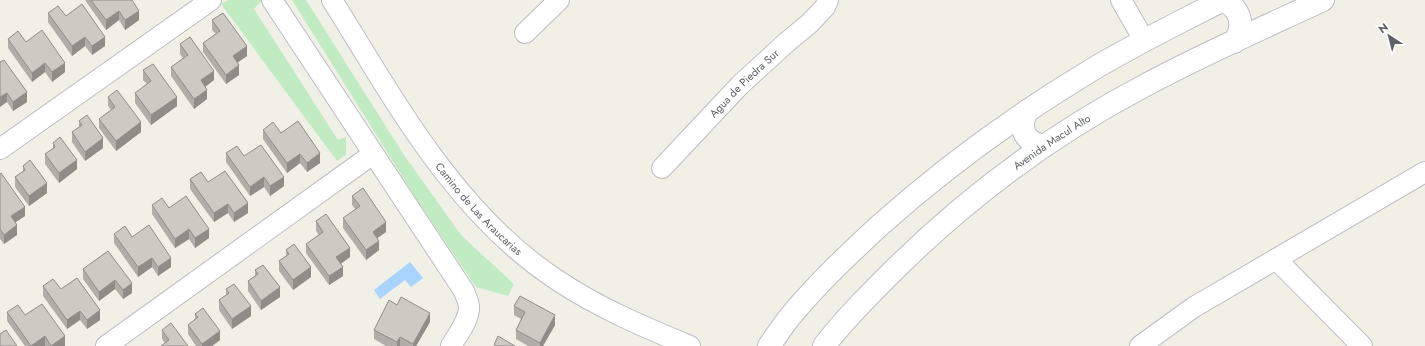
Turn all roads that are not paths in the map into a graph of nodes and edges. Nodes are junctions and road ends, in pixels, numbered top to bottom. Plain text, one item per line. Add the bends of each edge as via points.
1 (211, 0) edge
2 (272, 0) edge
3 (332, 0) edge
4 (560, 0) edge
5 (828, 0) edge
6 (1121, 0) edge
7 (1223, 0) edge
8 (1323, 0) edge
9 (525, 33) dead end
10 (1144, 40) junction
11 (1234, 42) junction
12 (1027, 110) junction
13 (1044, 146) junction
14 (0, 149) edge
15 (372, 154) junction
16 (662, 168) dead end
17 (1425, 172) edge
18 (1276, 259) junction
19 (106, 346) edge
20 (451, 346) edge
21 (690, 346) edge
22 (770, 346) edge
23 (824, 346) edge
24 (1140, 346) edge
25 (1362, 346) edge

1 - 14 street
2 - 15 street
3 - 21 street, Camino de Las Araucarias via 435,160 488,222 556,280 582,296
4 - 9 street
5 - 16 street, Agua de Piedra Sur via 810,23 740,85
6 - 10 street
7 - 10 street
7 - 11 street via 1235,8 1241,22
8 - 11 street, Avenida Macul Alto
10 - 12 street
11 - 13 street, Avenida Macul Alto via 1142,87
12 - 13 street via 1023,126 1025,134 1036,144
12 - 22 street via 943,172 876,229 793,312
13 - 23 street, Avenida Macul Alto via 946,221 868,296
15 - 19 street
15 - 20 street via 464,291 469,312
17 - 18 street
18 - 24 street via 1194,307
18 - 25 street

